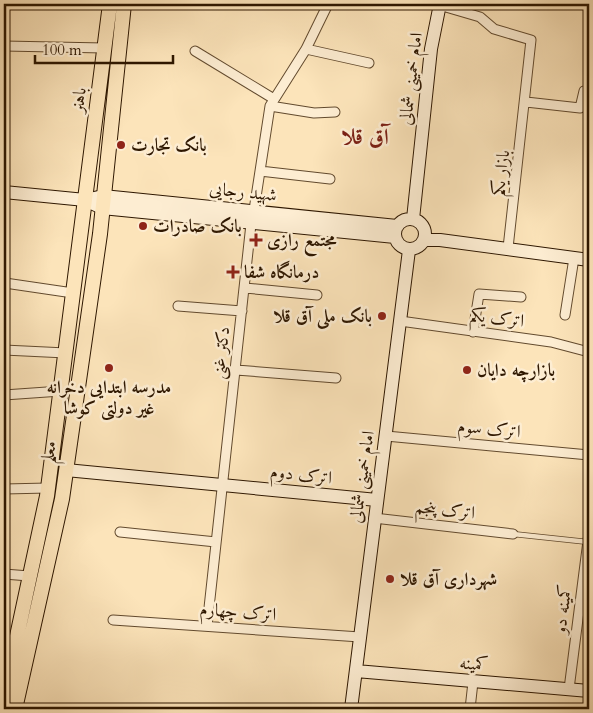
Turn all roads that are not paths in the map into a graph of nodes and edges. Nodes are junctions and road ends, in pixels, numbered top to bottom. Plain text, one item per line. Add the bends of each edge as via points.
1 (110, 4) edge
2 (124, 4) edge
3 (328, 4) edge
4 (439, 4) edge
5 (4, 46) edge
6 (104, 48) junction
7 (306, 49) junction
8 (195, 51) dead end
9 (369, 63) dead end
10 (589, 92) edge
11 (526, 102) junction
12 (272, 103) junction
13 (335, 112) dead end
14 (260, 171) junction
15 (330, 179) dead end
16 (4, 192) edge
17 (85, 200) junction
18 (103, 202) junction
19 (254, 210) junction
20 (413, 219) junction
21 (252, 224) junction
22 (396, 231) junction
23 (425, 240) junction
24 (508, 248) junction
25 (409, 250) junction
26 (574, 258) junction
27 (589, 260) edge
28 (5, 283) dead end
29 (245, 288) junction
30 (73, 292) junction
31 (317, 295) dead end
32 (520, 297) dead end
33 (178, 306) dead end
34 (242, 311) junction
35 (565, 315) dead end
36 (400, 321) junction
37 (473, 332) junction
38 (4, 350) edge
39 (589, 352) edge
40 (66, 353) junction
41 (236, 370) junction
42 (336, 378) dead end
43 (61, 391) junction
44 (4, 395) edge
45 (386, 436) junction
46 (589, 455) edge
47 (66, 470) junction
48 (222, 485) junction
49 (4, 488) edge
50 (48, 492) junction
51 (62, 499) junction
52 (377, 500) junction
53 (374, 518) junction
54 (120, 532) dead end
55 (589, 532) edge
56 (513, 534) joint
57 (216, 542) junction
58 (588, 542) edge
59 (4, 574) edge
60 (29, 576) junction
61 (585, 597) edge
62 (113, 620) dead end
63 (206, 626) junction
64 (360, 638) junction
65 (356, 671) junction
66 (6, 676) edge
67 (473, 682) junction
68 (569, 689) junction
69 (589, 690) edge
70 (4, 697) edge
71 (15, 709) edge
72 (351, 709) edge
73 (470, 709) edge

1 - 6 main road, باهنر
2 - 18 main road, باهنر
3 - 7 street
4 - 11 street, بازار یکم via 480,17 494,29 531,40
4 - 20 main road, امام خمینی شمالی via 431,49
5 - 6 street
6 - 17 main road, باهنر
7 - 9 street
7 - 12 street
8 - 12 street
10 - 11 street via 584,91 580,108
11 - 24 street, بازار یکم
12 - 13 street via 314,113
12 - 14 street
14 - 15 street
14 - 19 street
16 - 17 main road, شهید رجایی
17 - 18 main road, شهید رجایی
17 - 30 main road, معلم
18 - 19 main road, شهید رجایی
18 - 21 main road, شهید رجایی
18 - 47 main road, معلم
19 - 22 main road, شهید رجایی
20 - 22 main road via 402,221
20 - 23 main road via 422,224
21 - 22 main road, شهید رجایی
21 - 29 street, دکتر غنی
22 - 25 main road via 398,243
23 - 24 main road
23 - 25 main road via 418,248
24 - 26 main road
25 - 36 main road, امام خمینی شمالی
26 - 27 main road
26 - 35 street
28 - 30 street
29 - 31 street
29 - 34 street, دکتر غنی
30 - 40 main road, معلم
32 - 37 street via 479,294
33 - 34 street
34 - 41 street, دکتر غنی
36 - 37 street, اترک یکم
36 - 45 main road, امام خمینی شمالی
37 - 39 street, اترک یکم via 551,342
38 - 40 street
40 - 43 main road, معلم
41 - 42 street
41 - 48 street, دکتر غنی
43 - 44 street
43 - 50 main road, معلم
45 - 46 street, اترک سوم
45 - 52 main road, امام خمینی شمالی
47 - 48 main road, اترک دوم
47 - 51 main road, معلم
48 - 52 main road, اترک دوم
48 - 57 street, دکتر غنی
49 - 50 street
50 - 51 main road via 53,504
50 - 60 main road, معلم
51 - 71 main road, معلم
52 - 53 main road, امام خمینی شمالی
53 - 56 street, اترک پنجم
53 - 64 main road, امام خمینی شمالی
54 - 57 street
55 - 58 street, کمینه دو
56 - 58 lane
57 - 63 street, دکتر غنی
58 - 61 street, کمینه دو
59 - 60 street
60 - 66 main road, معلم
61 - 68 street, کمینه دو
62 - 63 street, اترک چهارم
63 - 64 street, اترک چهارم
64 - 65 main road, امام خمینی شمالی
65 - 67 main road, کمینه
65 - 72 main road, امام خمینی شمالی
66 - 70 main road, معلم
67 - 68 main road, کمینه
67 - 73 street
68 - 69 main road, کمینه

